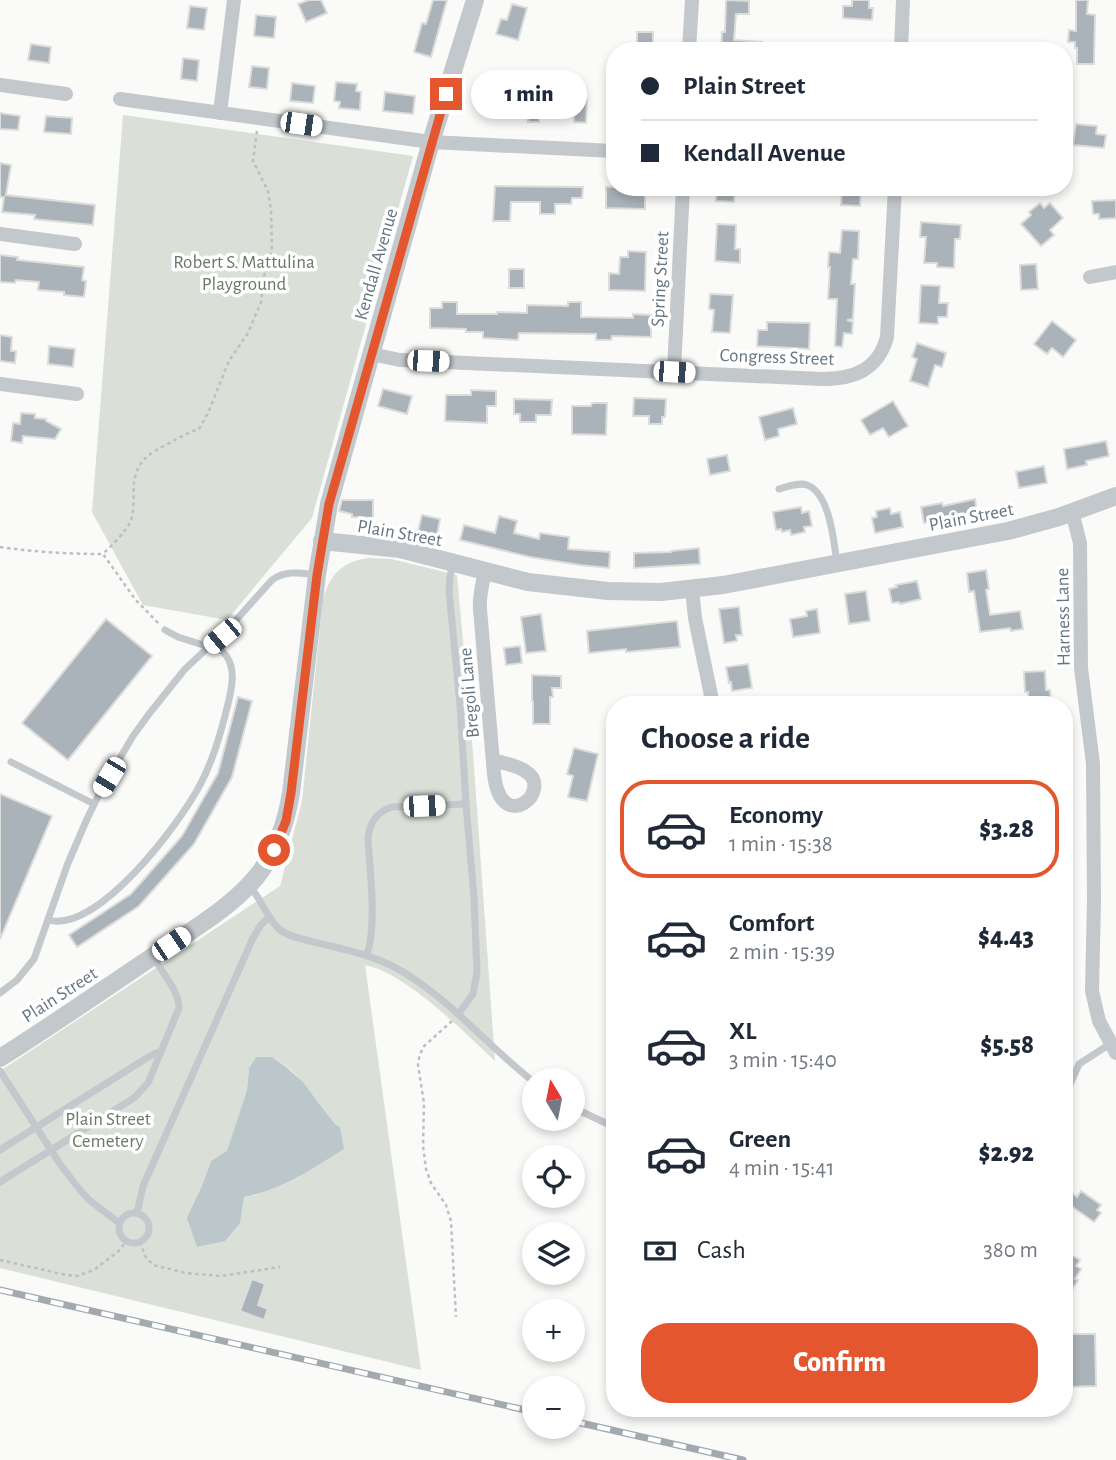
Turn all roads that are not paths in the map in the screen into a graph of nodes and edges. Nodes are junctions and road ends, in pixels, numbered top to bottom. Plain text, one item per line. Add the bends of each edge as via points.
1 (234, 0) edge
2 (475, 0) edge
3 (692, 0) edge
4 (903, 0) edge
5 (690, 42) edge
6 (901, 42) edge
7 (0, 85) edge
8 (66, 94) dead end
9 (120, 99) dead end
10 (220, 113) junction
11 (431, 142) junction
12 (606, 151) edge
13 (683, 196) edge
14 (895, 196) edge
15 (0, 234) edge
16 (75, 244) dead end
17 (1116, 272) edge
18 (1090, 276) dead end
19 (371, 354) junction
20 (674, 372) junction
21 (0, 384) edge
22 (77, 394) dead end
23 (779, 489) dead end
24 (1116, 496) edge
25 (1072, 512) junction
26 (322, 541) junction
27 (453, 563) junction
28 (837, 564) junction
29 (485, 572) junction
30 (317, 575) junction
31 (692, 589) junction
32 (166, 630) road end
33 (209, 646) junction
34 (711, 696) edge
35 (493, 760) junction
36 (11, 762) dead end
37 (94, 804) junction
38 (466, 804) junction
39 (249, 886) junction
40 (270, 917) junction
41 (48, 920) junction
42 (368, 955) junction
43 (152, 957) junction
44 (0, 993) edge
45 (459, 1013) junction
46 (1113, 1048) edge
47 (160, 1054) junction
48 (0, 1058) edge
49 (0, 1071) edge
50 (522, 1073) edge
51 (1073, 1078) edge
52 (585, 1113) edge
53 (606, 1123) edge
54 (37, 1128) junction
55 (0, 1150) edge
56 (51, 1150) junction
57 (0, 1182) edge
58 (137, 1213) junction
59 (119, 1223) junction

1 - 10 street
2 - 11 street, Kendall Avenue
3 - 5 street
4 - 6 street
7 - 8 street
9 - 10 street
10 - 11 street
11 - 12 street
11 - 19 street, Kendall Avenue
13 - 20 street, Spring Street
14 - 20 street, Congress Street via 887,337 875,362 852,376 832,379
15 - 16 street
17 - 18 street
19 - 20 street, Congress Street via 400,360
19 - 26 street, Kendall Avenue via 336,473
21 - 22 street
23 - 28 lane via 807,485 823,500
24 - 25 street, Plain Street
25 - 28 street, Plain Street via 1008,531
25 - 46 street, Harness Lane via 1080,543 1080,658 1093,764 1092,991 1099,1021
26 - 27 street, Plain Street via 400,549
26 - 30 street, Plain Street
27 - 29 street, Plain Street
27 - 38 lane via 449,591
28 - 31 street, Plain Street
29 - 31 street, Plain Street via 608,591
29 - 35 street, Bregoli Lane via 480,602
30 - 33 lane via 289,572 277,577
30 - 39 street, Plain Street via 286,821 274,850
31 - 34 street
32 - 33 lane
33 - 37 lane via 141,724
33 - 41 lane via 226,655 232,678 220,733 200,786 159,846 125,881 76,917
35 - 35 street, Bregoli Lane via 498,795 504,802 520,805 529,800 534,789 530,775
36 - 37 lane
37 - 41 lane
38 - 42 lane via 392,807 373,820 368,839 372,925
38 - 45 lane via 477,972 473,994
39 - 40 lane
39 - 43 street, Plain Street
40 - 42 lane via 285,933
40 - 58 lane via 247,950 143,1186
41 - 44 lane via 34,959
42 - 45 lane via 411,976
43 - 47 lane via 179,1003
43 - 48 street, Plain Street
45 - 50 lane
46 - 51 lane via 1079,1064
47 - 54 lane
47 - 56 lane via 138,1095
49 - 54 lane
52 - 53 lane
54 - 55 lane
54 - 56 lane
56 - 57 lane
56 - 59 lane via 82,1192
58 - 59 lane
58 - 59 lane via 149,1224 148,1234 140,1242 125,1241

